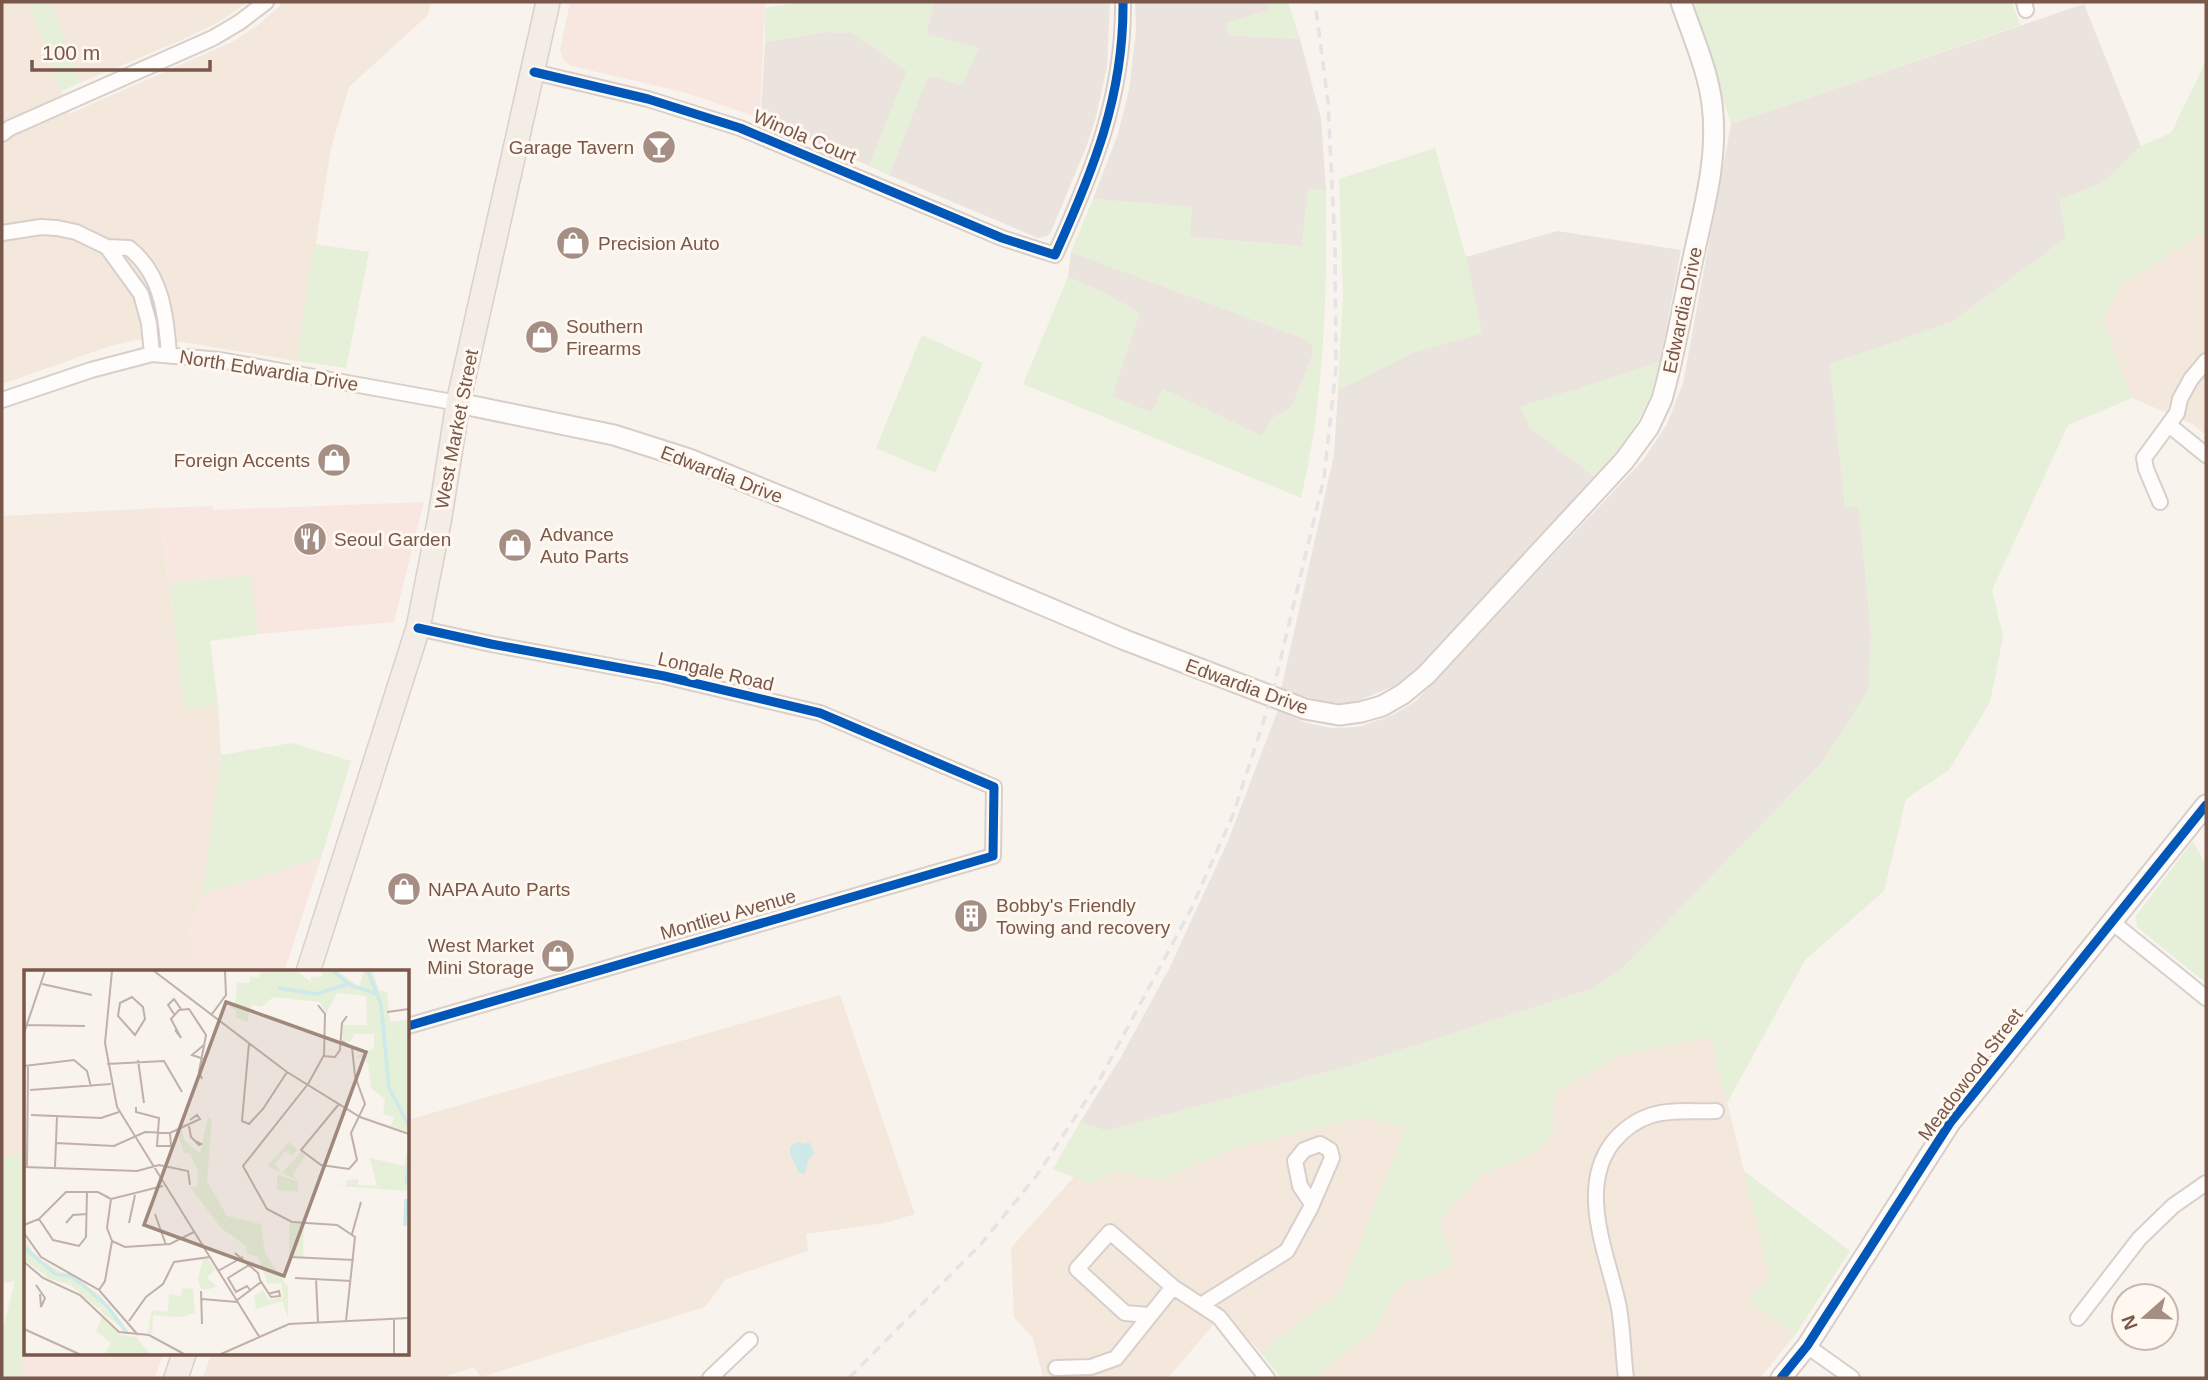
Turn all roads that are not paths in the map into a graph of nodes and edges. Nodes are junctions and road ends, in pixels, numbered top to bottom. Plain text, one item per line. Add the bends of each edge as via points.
1 (267, 2) edge
2 (548, 2) edge
3 (1123, 2) edge
4 (1681, 2) edge
5 (534, 72) junction
6 (2, 134) edge
7 (2, 233) edge
8 (107, 247) junction
9 (152, 354) junction
10 (169, 354) junction
11 (2206, 361) edge
12 (2, 400) edge
13 (458, 403) junction
14 (2169, 425) junction
15 (2206, 455) edge
16 (2160, 502) dead end
17 (418, 628) junction
18 (994, 787) joint
19 (2206, 804) edge
20 (2112, 922) junction
21 (309, 970) edge
22 (2206, 998) edge
23 (410, 1025) edge
24 (1716, 1111) dead end
25 (2206, 1183) edge
26 (1312, 1204) dead end
27 (1173, 1287) junction
28 (1201, 1305) junction
29 (1149, 1315) junction
30 (2078, 1318) dead end
31 (750, 1340) dead end
32 (1807, 1346) junction
33 (183, 1356) edge
34 (1056, 1368) dead end
35 (176, 1378) edge
36 (709, 1378) edge
37 (1267, 1378) edge
38 (1626, 1378) edge
39 (1781, 1378) edge
40 (1852, 1378) edge

1 - 6 street via 213,38
2 - 5 main road, West Market Street
3 - 5 street, Winola Court via 1113,102 1098,154 1055,255 1013,242 740,128 648,99
4 - 13 main road, Edwardia Drive via 1712,103 1714,131 1703,215 1662,399 1649,427 1623,461 1426,675 1382,706 1339,715 1305,709 1125,640 689,459 614,435
5 - 13 main road, West Market Street
7 - 8 street via 57,228
8 - 9 street via 141,294
8 - 10 street via 129,248 146,265 164,307
9 - 10 street, North Edwardia Drive
9 - 12 street, North Edwardia Drive
10 - 13 street, North Edwardia Drive
11 - 14 street
13 - 17 main road, West Market Street
14 - 15 street
14 - 16 street via 2144,458
17 - 18 street, Longale Road via 664,676 820,713
17 - 21 main road, West Market Street
18 - 23 street, Montlieu Avenue via 993,856
19 - 20 main road, Meadowood Street
20 - 22 street
20 - 32 main road, Meadowood Street via 1950,1123
24 - 38 street via 1665,1112 1642,1119 1620,1133 1605,1152 1597,1174 1596,1209 1619,1311
25 - 30 street via 2173,1206 2139,1239
26 - 28 street via 1287,1251
27 - 28 street
27 - 29 street
27 - 29 street via 1110,1232 1077,1269 1125,1313
28 - 37 street via 1219,1317
29 - 34 street via 1116,1358 1091,1367
31 - 36 street
32 - 39 main road, Meadowood Street
32 - 40 street
33 - 35 main road

